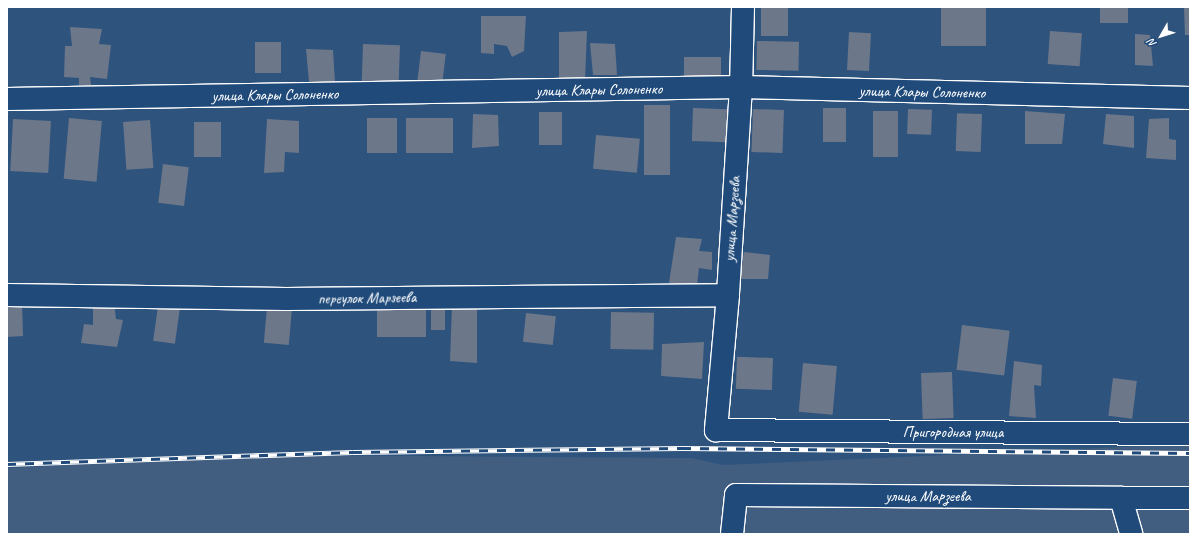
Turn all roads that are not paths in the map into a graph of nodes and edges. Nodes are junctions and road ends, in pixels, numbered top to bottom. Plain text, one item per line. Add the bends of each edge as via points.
1 (743, 7) edge
2 (741, 88) junction
3 (1190, 98) edge
4 (7, 100) edge
5 (7, 295) edge
6 (728, 295) junction
7 (716, 430) joint
8 (1190, 434) edge
9 (1121, 498) junction
10 (1190, 498) edge
11 (732, 534) edge
12 (1131, 534) edge

1 - 2 street, улица Марзеева
2 - 3 street, улица Клары Солоненко
2 - 4 street, улица Клары Солоненко
2 - 6 street, улица Марзеева
5 - 6 street, переулок Марзеева via 286,299
6 - 7 street, улица Марзеева
7 - 8 street, Пригородная улица
9 - 10 street
9 - 11 street, улица Марзеева via 736,495
9 - 12 street

